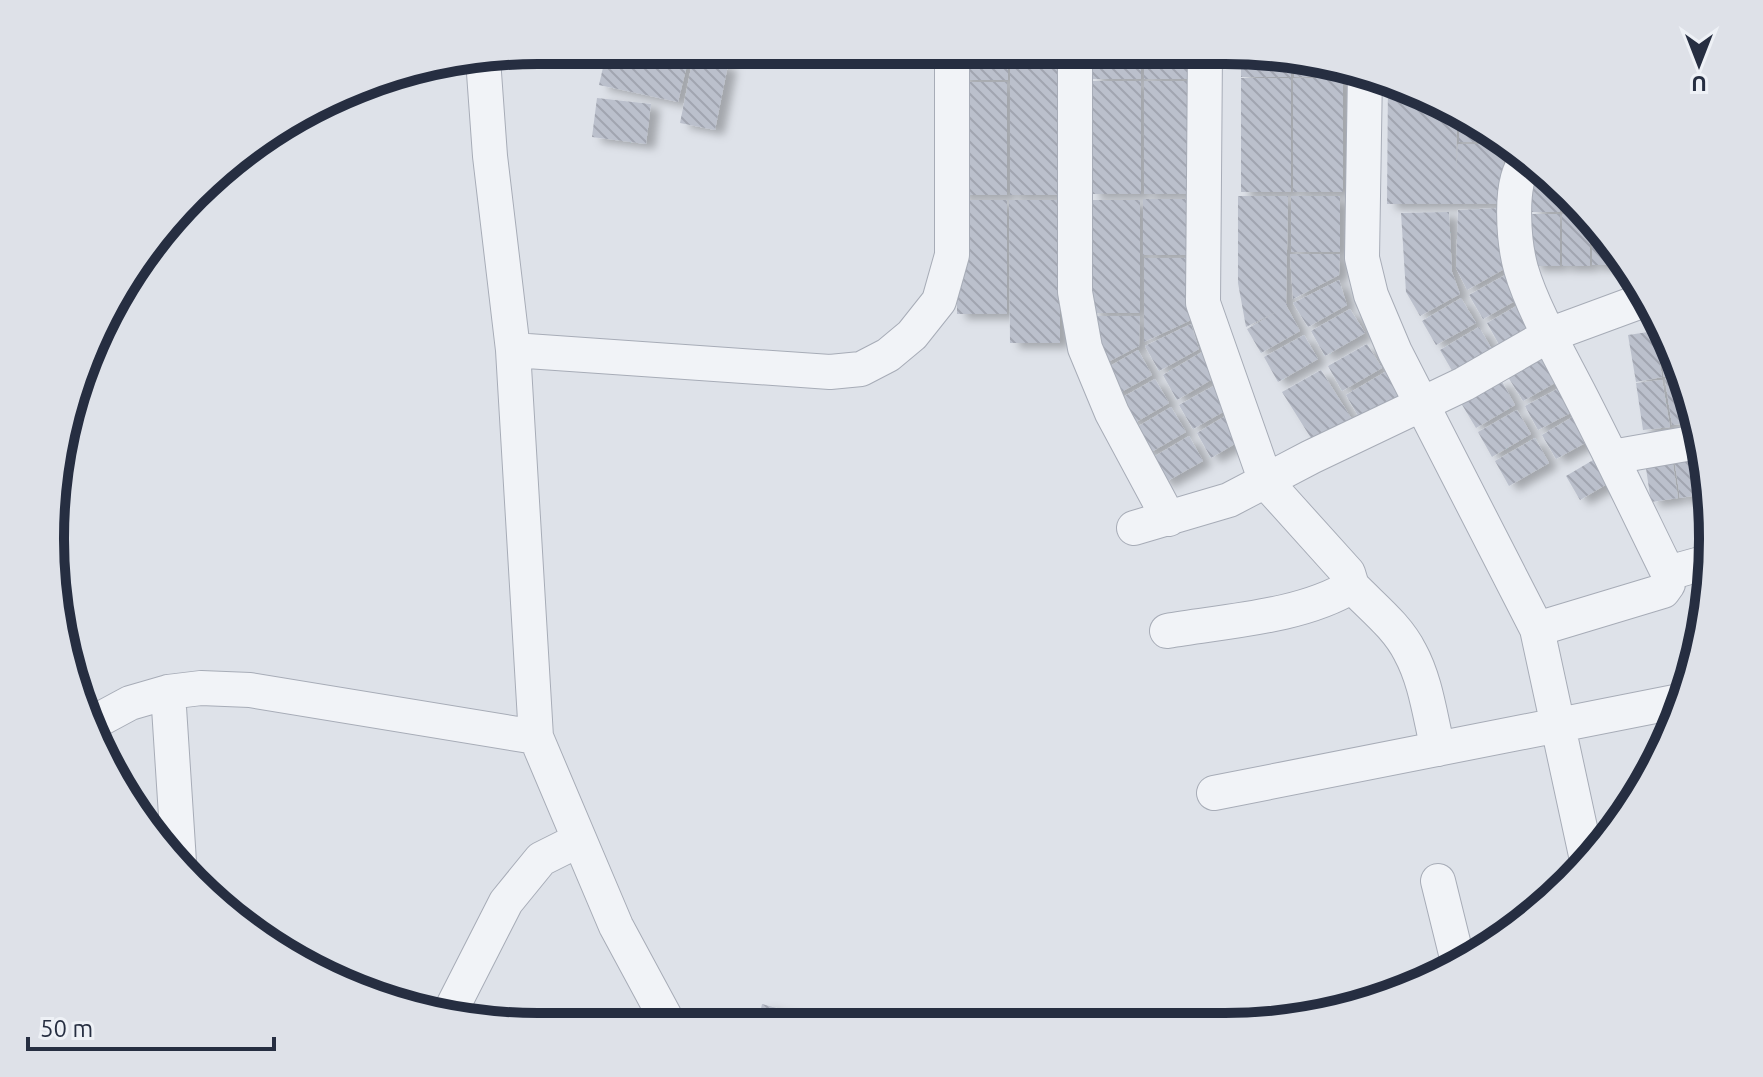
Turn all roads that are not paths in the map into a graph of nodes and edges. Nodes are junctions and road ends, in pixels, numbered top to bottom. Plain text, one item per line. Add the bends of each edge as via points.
1 (952, 64) edge
2 (1075, 64) edge
3 (1205, 64) edge
4 (484, 67) edge
5 (1365, 85) edge
6 (1521, 169) edge
7 (1636, 303) edge
8 (1549, 335) junction
9 (513, 350) junction
10 (1423, 403) junction
11 (1689, 443) edge
12 (1612, 457) junction
13 (1266, 482) junction
14 (1169, 519) junction
15 (1134, 528) dead end
16 (1698, 565) edge
17 (1668, 573) junction
18 (1352, 586) junction
19 (1537, 629) junction
20 (1167, 631) dead end
21 (168, 692) junction
22 (1669, 703) edge
23 (100, 719) edge
24 (1556, 725) junction
25 (536, 737) junction
26 (1438, 749) junction
27 (1214, 793) dead end
28 (579, 840) junction
29 (178, 846) edge
30 (1584, 847) edge
31 (1438, 881) dead end
32 (1456, 952) edge
33 (453, 1005) edge
34 (663, 1013) edge

1 - 9 street via 952,255 939,301 888,355 861,369 830,372
2 - 14 street via 1075,292 1085,348 1112,413
3 - 13 street via 1203,303
4 - 9 street
5 - 10 street via 1362,258 1381,321
6 - 8 street via 1514,191 1521,271
7 - 8 street
8 - 10 street
8 - 12 street
9 - 25 street
10 - 13 street
10 - 19 street
11 - 12 street
12 - 17 street
13 - 14 street
13 - 18 street via 1348,573
14 - 15 street
16 - 17 street
17 - 19 street via 1663,591
18 - 20 street via 1288,610
18 - 26 street via 1411,652
19 - 24 street
21 - 23 street
21 - 25 street via 250,690
21 - 29 street
22 - 24 street
24 - 26 street
24 - 30 street
25 - 28 street
26 - 27 street
28 - 33 street via 541,859 506,902
28 - 34 street via 616,926
31 - 32 street

